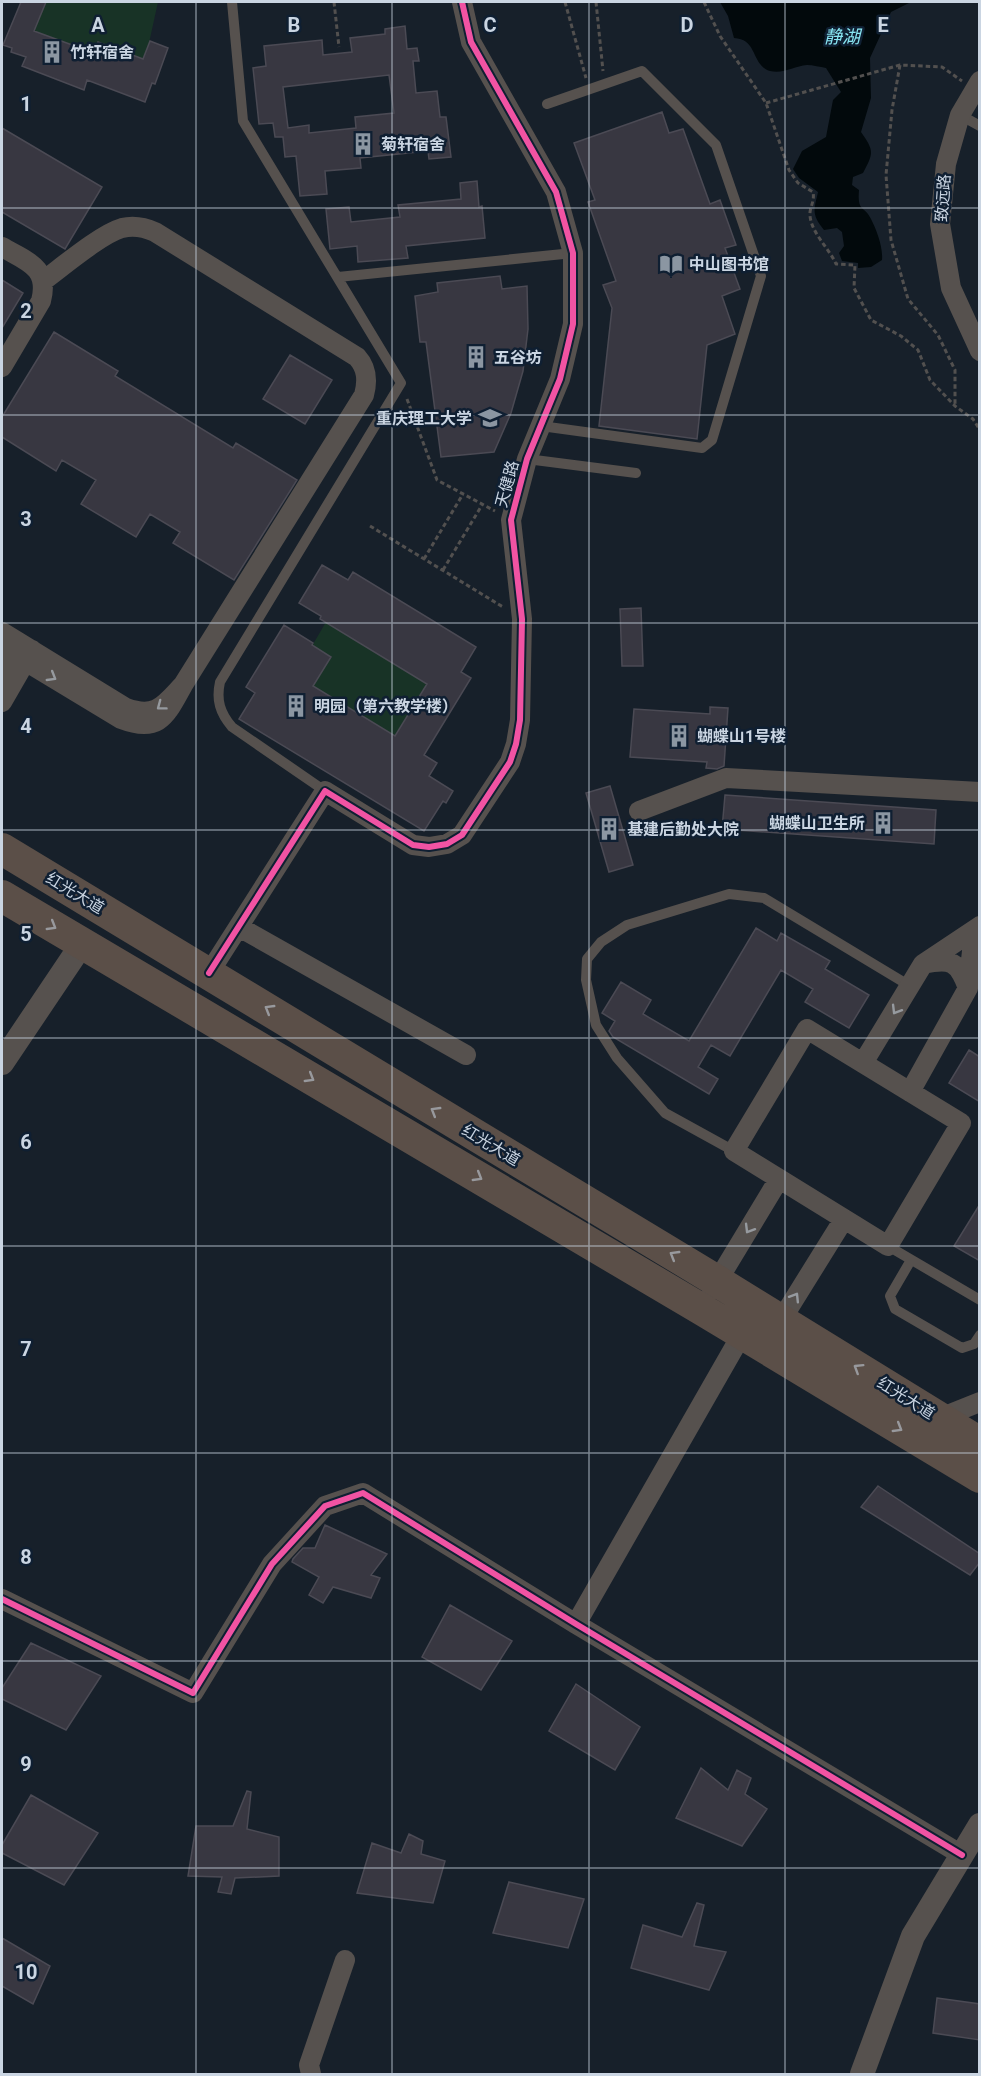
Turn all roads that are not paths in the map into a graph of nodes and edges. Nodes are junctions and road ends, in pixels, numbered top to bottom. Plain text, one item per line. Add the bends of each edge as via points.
1 (232, 2) edge
2 (462, 2) edge
3 (977, 85) edge
4 (547, 104) dead end
5 (960, 115) junction
6 (980, 126) edge
7 (2, 247) edge
8 (573, 252) junction
9 (338, 277) junction
10 (43, 281) junction
11 (980, 351) edge
12 (2, 367) edge
13 (541, 426) junction
14 (527, 459) junction
15 (636, 473) dead end
16 (2, 632) edge
17 (18, 651) edge
18 (2, 673) edge
19 (2, 702) edge
20 (325, 791) junction
21 (980, 792) edge
22 (639, 811) dead end
23 (2, 849) edge
24 (2, 896) edge
25 (980, 926) edge
26 (239, 927) junction
27 (82, 944) junction
28 (923, 964) junction
29 (209, 973) junction
30 (910, 986) junction
31 (968, 987) junction
32 (466, 1055) dead end
33 (2, 1063) edge
34 (863, 1063) junction
35 (910, 1092) junction
36 (734, 1151) junction
37 (779, 1179) junction
38 (844, 1219) junction
39 (888, 1246) junction
40 (911, 1260) junction
41 (717, 1281) junction
42 (980, 1300) edge
43 (701, 1309) junction
44 (780, 1320) junction
45 (980, 1335) edge
46 (753, 1341) junction
47 (980, 1402) edge
48 (940, 1418) junction
49 (980, 1443) edge
50 (980, 1477) edge
51 (2, 1599) edge
52 (576, 1624) junction
53 (980, 1825) edge
54 (962, 1855) junction
55 (345, 1960) dead end
56 (311, 2074) edge
57 (862, 2074) edge

1 - 9 lane via 243,121
2 - 8 street, 天健路 via 471,42 556,192
3 - 5 street, 致远路
4 - 13 lane via 642,71 716,144 761,276 712,440 702,448
5 - 6 lane
5 - 11 street, 致远路 via 946,164 940,224 951,288
7 - 10 street via 32,264
8 - 9 lane
8 - 13 street, 天健路 via 573,324 560,379
9 - 20 lane via 401,383 220,682 218,694 219,707 232,727
10 - 12 street via 41,301
10 - 17 street via 109,234 122,228 144,227 357,357 366,370 367,386 164,718 141,724 121,719
13 - 14 street, 天健路
14 - 15 lane
14 - 20 street, 天健路 via 511,520 522,619 520,720 510,762 462,835 447,844 429,847 413,845
16 - 17 street
17 - 18 street
17 - 19 street
20 - 26 street
21 - 22 street via 726,778
23 - 29 main road, 红光大道
24 -> 27 main road, 红光大道
25 - 28 street
25 - 31 street via 972,951
26 - 29 street
26 - 32 street
27 - 33 street
27 -> 43 main road, 红光大道
28 - 30 street
28 - 31 street via 939,960 953,963
41 -> 29 main road, 红光大道
30 -> 34 street
30 - 36 lane via 764,898 729,894 627,925 602,942 587,959 586,980 596,1025 617,1058 664,1113
31 - 35 street
34 - 35 street
34 - 36 street via 807,1029
35 - 39 street via 961,1123
36 - 37 street
37 - 38 street
37 -> 41 street
38 - 39 street
44 -> 38 street
39 - 40 lane
40 - 42 lane
40 - 45 lane via 890,1296 895,1309 962,1348 974,1344
41 - 43 street
41 - 44 main road, 红光大道
43 - 46 main road, 红光大道
44 - 46 street
48 -> 44 main road, 红光大道
46 -> 50 main road, 红光大道
46 - 52 street
47 - 48 street
48 - 49 main road, 红光大道
51 - 52 street via 193,1692 272,1564 325,1506 363,1493
52 - 54 street
53 - 54 street
54 - 57 street via 913,1936
55 - 56 street via 309,2065

